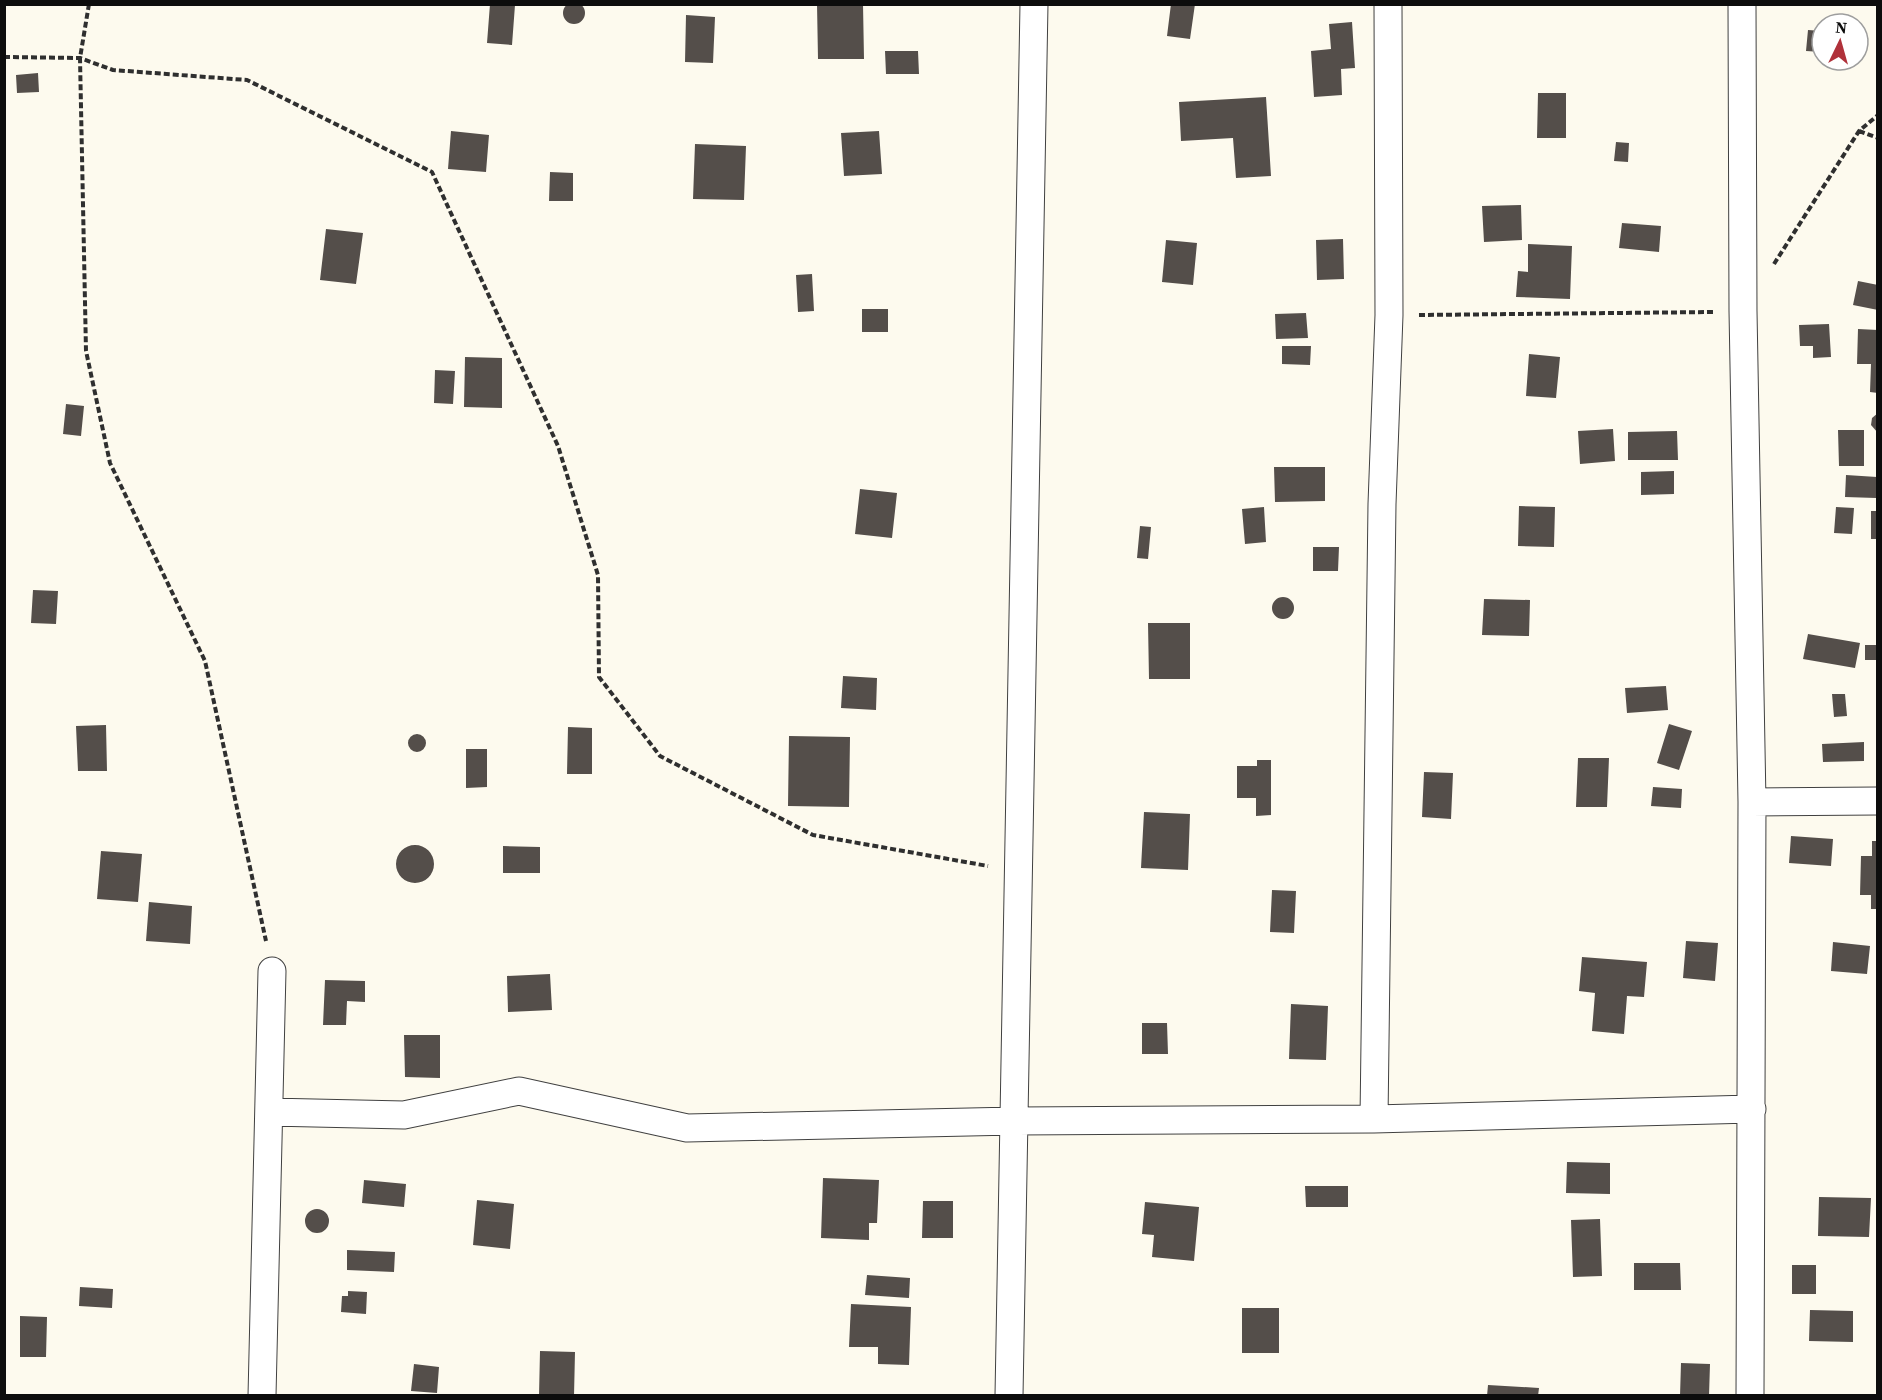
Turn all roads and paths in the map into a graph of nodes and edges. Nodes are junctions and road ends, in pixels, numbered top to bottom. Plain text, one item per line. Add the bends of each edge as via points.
1 (89, 4) edge
2 (1034, 4) edge
3 (1388, 4) edge
4 (1742, 4) edge
5 (4, 57) edge
6 (81, 58) junction
7 (1878, 115) edge
8 (1859, 131) junction
9 (1878, 138) edge
10 (1769, 271) dead end
11 (1743, 311) junction
12 (1389, 315) junction
13 (1878, 801) edge
14 (1752, 802) junction
15 (1019, 853) junction
16 (272, 971) joint
17 (1752, 1109) junction
18 (269, 1112) junction
19 (1374, 1119) junction
20 (1015, 1121) junction
21 (262, 1395) edge
22 (1009, 1395) edge
23 (1750, 1395) edge

1 - 6 path
2 - 15 street
3 - 12 street
4 - 11 street
5 - 6 path
6 - 15 path via 112,70 247,80 432,172 558,446 598,576 599,677 660,756 813,835 984,868
6 - 16 path via 86,351 110,463 205,661
7 - 8 path
8 - 9 path
8 - 10 path
11 - 12 path
11 - 14 street
12 - 19 street via 1382,504
13 - 14 street
14 - 17 street
15 - 20 street
16 - 18 street
17 - 19 street
17 - 23 street
18 - 20 street via 404,1115 519,1091 687,1128
18 - 21 street
19 - 20 street
20 - 22 street

